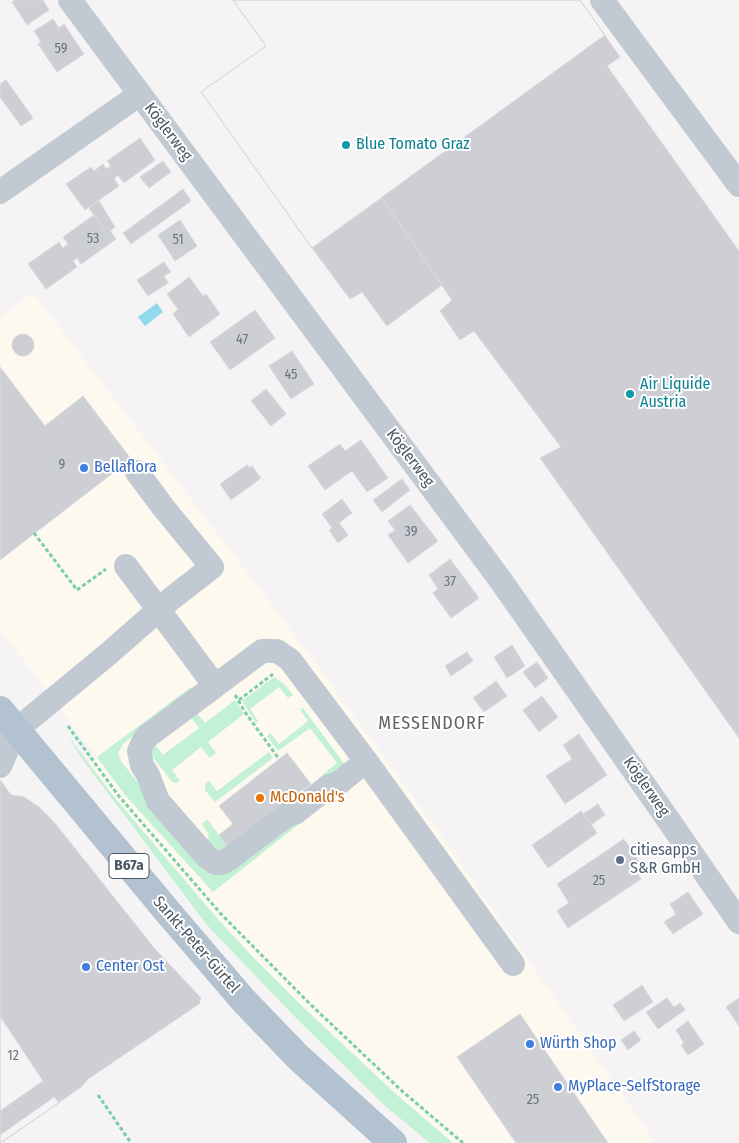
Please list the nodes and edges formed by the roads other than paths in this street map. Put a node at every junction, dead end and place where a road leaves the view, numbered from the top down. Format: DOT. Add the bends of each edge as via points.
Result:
graph roads {
  1 [pos="70,0"];
  2 [pos="602,0"];
  3 [pos="140,94"];
  4 [pos="739,185"];
  5 [pos="0,192"];
  6 [pos="137,472"];
  7 [pos="126,566"];
  8 [pos="158,610"];
  9 [pos="215,686"];
  10 [pos="5,725"];
  11 [pos="366,761"];
  12 [pos="0,766"];
  13 [pos="739,922"];
  14 [pos="513,964"];
  15 [pos="393,1143"];
  1 -- 3 [label="street, Köglerweg"];
  2 -- 4 [label="street"];
  3 -- 5 [label="street"];
  3 -- 13 [label="street, Köglerweg" via="499,578"];
  6 -- 8 [label="street" via="212,567"];
  7 -- 8 [label="street"];
  8 -- 9 [label="street"];
  8 -- 10 [label="street"];
  9 -- 11 [label="street" via="262,651 277,651 290,660"];
  9 -- 11 [label="street" via="145,738 139,752 158,801 181,808 201,831 207,857 216,863 222,863"];
  10 -- 12 [label="street"];
  10 -- 15 [label="main road, Sankt-Peter-Gürtel / B67a" via="244,1001 298,1057"];
  11 -- 14 [label="street"];
}
